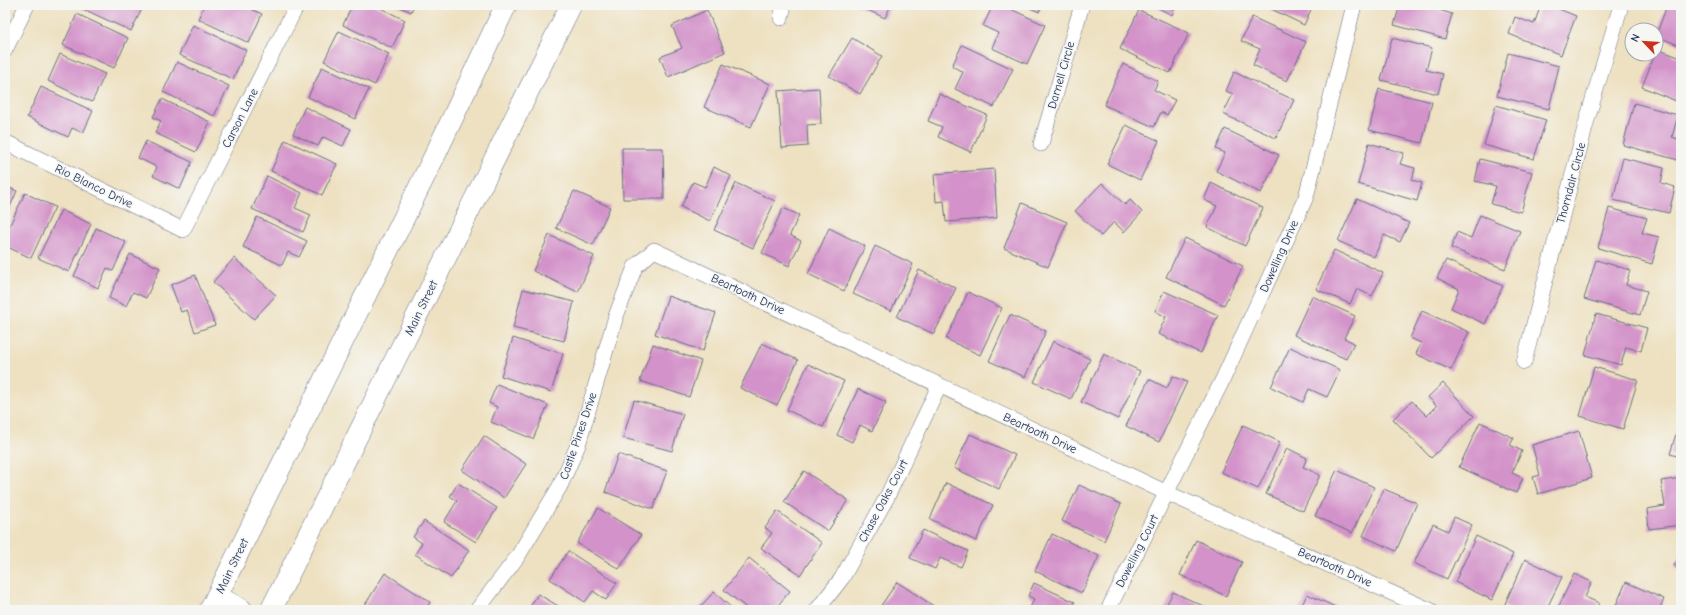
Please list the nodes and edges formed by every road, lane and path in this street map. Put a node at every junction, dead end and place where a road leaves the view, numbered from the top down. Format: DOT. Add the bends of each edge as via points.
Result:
graph roads {
  1 [pos="27,5"];
  2 [pos="297,5"];
  3 [pos="506,5"];
  4 [pos="571,5"];
  5 [pos="1082,5"];
  6 [pos="1354,5"];
  7 [pos="1621,5"];
  8 [pos="5,50"];
  9 [pos="5,142"];
  10 [pos="1041,144"];
  11 [pos="183,230"];
  12 [pos="654,250"];
  13 [pos="1524,362"];
  14 [pos="939,386"];
  15 [pos="1167,493"];
  16 [pos="214,603"];
  17 [pos="1399,604"];
  18 [pos="242,610"];
  19 [pos="271,610"];
  20 [pos="477,610"];
  21 [pos="817,610"];
  22 [pos="1108,610"];
  23 [pos="1430,610"];
  1 -- 8 [label="street"];
  2 -- 11 [label="street, Carson Lane"];
  3 -- 16 [label="main road, Main Street" via="436,153"];
  4 -- 19 [label="main road, Main Street"];
  5 -- 10 [label="street, Darnell Circle"];
  6 -- 15 [label="street, Dowelling Drive" via="1306,197 1223,380"];
  7 -- 13 [label="street, Thorndalr Circle" via="1587,120"];
  9 -- 11 [label="street, Rio Blanco Drive"];
  12 -- 14 [label="street, Beartooth Drive"];
  12 -- 20 [label="street, Castle Pines Drive" via="635,267 616,316 578,445 560,486 518,556"];
  14 -- 15 [label="street, Beartooth Drive"];
  14 -- 21 [label="street, Chase Oaks Court" via="896,480 842,578"];
  15 -- 17 [label="street, Beartooth Drive"];
  15 -- 22 [label="street, Dowelling Court"];
  16 -- 18 [label="main road"];
  17 -- 23 [label="street, Beartooth Drive"];
}
